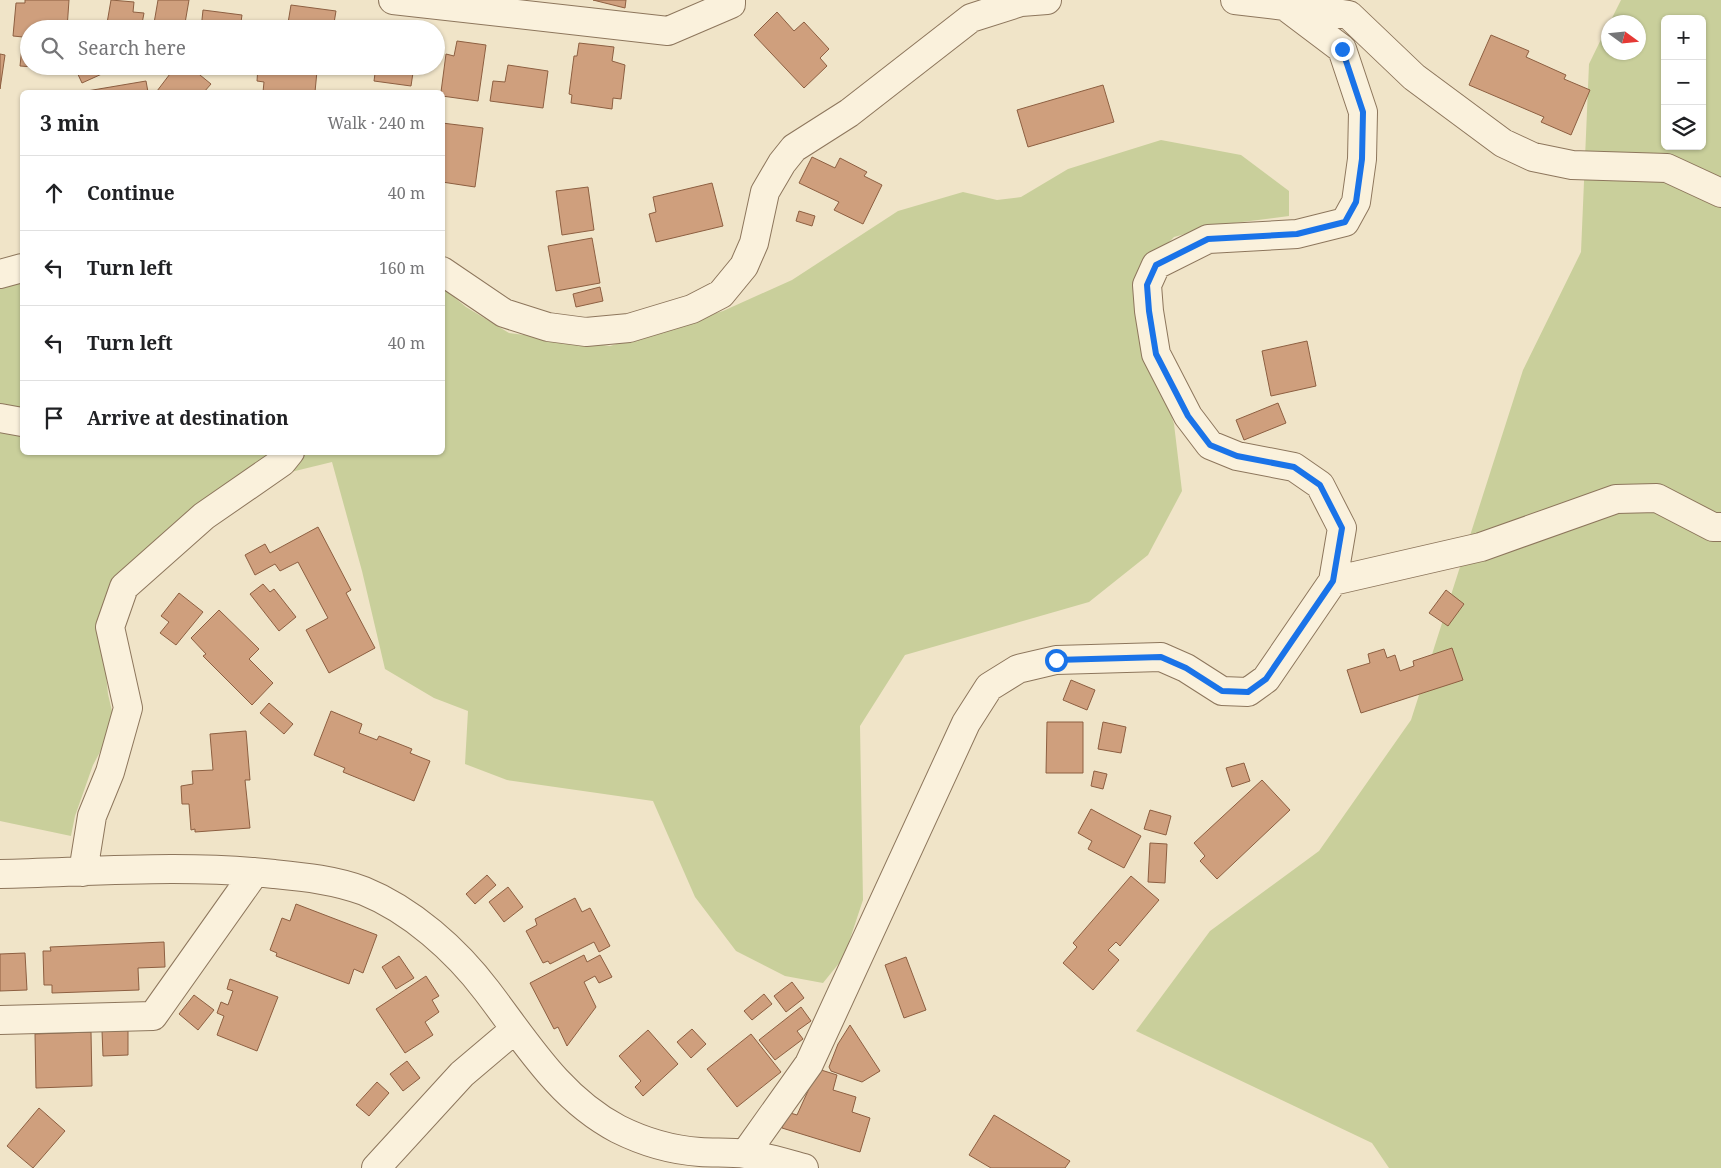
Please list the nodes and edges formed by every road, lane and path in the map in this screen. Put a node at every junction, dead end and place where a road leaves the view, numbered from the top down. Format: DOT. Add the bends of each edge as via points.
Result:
graph roads {
  1 [pos="731,0"];
  2 [pos="1046,0"];
  3 [pos="1236,0"];
  4 [pos="405,1"];
  5 [pos="1285,6"];
  6 [pos="1721,193"];
  7 [pos="20,269"];
  8 [pos="445,273"];
  9 [pos="0,274"];
  10 [pos="0,418"];
  11 [pos="20,422"];
  12 [pos="288,455"];
  13 [pos="1721,527"];
  14 [pos="1333,581"];
  15 [pos="82,872"];
  16 [pos="255,872"];
  17 [pos="0,874"];
  18 [pos="0,1020"];
  19 [pos="514,1030"];
  20 [pos="745,1154"];
  21 [pos="376,1168"];
  22 [pos="804,1168"];
  1 -- 4 [label="street" via="731,4 668,31"];
  2 -- 8 [label="street" via="1021,2 971,18 849,113 794,148 765,192 754,243 744,266 721,294 692,309 629,328 586,332 548,327 504,314"];
  3 -- 5 [label="street"];
  5 -- 6 [label="street" via="1350,15 1414,77 1503,143 1533,157 1572,165 1667,168"];
  5 -- 14 [label="street" via="1342,49 1363,112 1362,159 1356,202 1345,222 1297,234 1208,239 1156,265 1147,285 1149,311 1156,354 1188,416 1210,445 1237,456 1294,467 1320,485 1342,528"];
  7 -- 9 [label="street"];
  10 -- 11 [label="street"];
  12 -- 15 [label="street" via="204,516 124,587 110,627 128,708 110,772 92,816"];
  13 -- 14 [label="street" via="1713,528 1657,498 1616,499 1481,547"];
  14 -- 20 [label="street" via="1266,679 1248,692 1222,691 1186,668 1161,657 1056,660 1018,669 989,687 966,723 809,1064"];
  15 -- 16 [label="street" via="203,869"];
  15 -- 17 [label="street"];
  16 -- 18 [label="street" via="153,1016"];
  16 -- 19 [label="street" via="311,878 364,891 406,914 449,949 486,990"];
  19 -- 20 [label="street" via="545,1070 586,1109 618,1129 660,1146"];
  19 -- 21 [label="street" via="462,1074"];
  20 -- 22 [label="street"];
}
